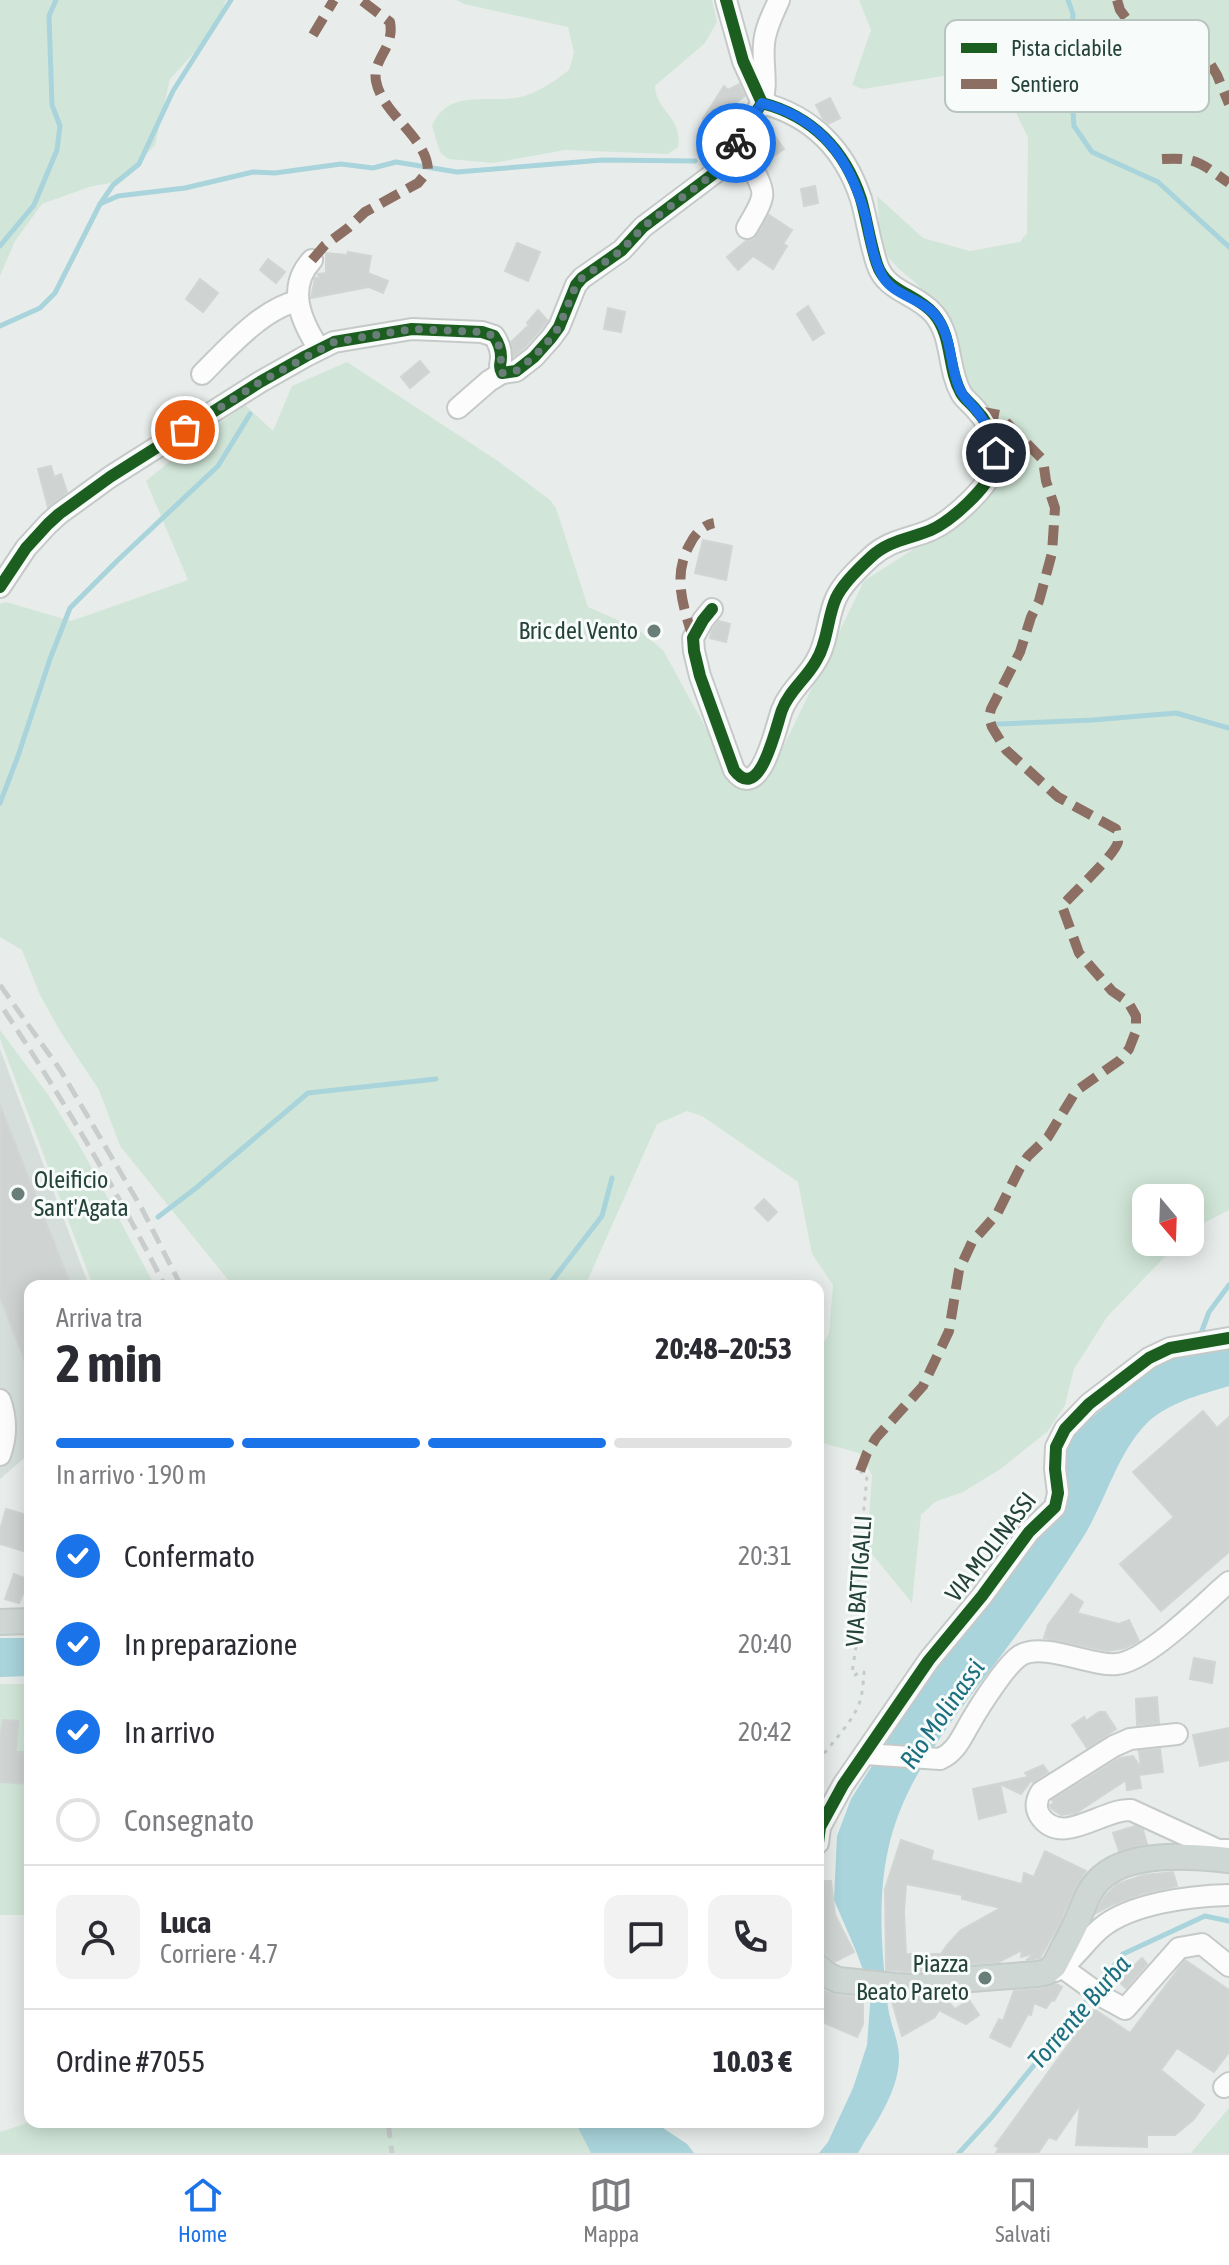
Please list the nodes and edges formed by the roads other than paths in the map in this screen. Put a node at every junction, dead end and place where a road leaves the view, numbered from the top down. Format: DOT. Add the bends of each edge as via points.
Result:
graph roads {
  1 [pos="726,0"];
  2 [pos="779,0"];
  3 [pos="762,103"];
  4 [pos="737,142"];
  5 [pos="747,228"];
  6 [pos="312,260"];
  7 [pos="298,301"];
  8 [pos="319,349"];
  9 [pos="502,373"];
  10 [pos="202,374"];
  11 [pos="458,408"];
  12 [pos="0,587"];
  13 [pos="712,609"];
  14 [pos="1229,1338"];
  15 [pos="0,1400"];
  16 [pos="0,1455"];
  17 [pos="1229,1582"];
  18 [pos="24,1621"];
  19 [pos="0,1622"];
  20 [pos="1177,1734"];
  21 [pos="869,1754"];
  22 [pos="824,1820"];
  23 [pos="1223,1855"];
  24 [pos="1229,1895"];
  25 [pos="1202,1944"];
  26 [pos="1229,1944"];
  27 [pos="1229,1966"];
  28 [pos="824,1972"];
  29 [pos="1061,1972"];
  1 -- 3 [label="street" via="743,61"];
  2 -- 3 [label="street" via="765,31"];
  3 -- 4 [label="street"];
  3 -- 13 [label="street" via="807,122 841,157 861,199 880,272 891,287 926,305 937,317 958,386 988,428 996,460 986,482 953,515 884,547 841,590 821,652 783,706 766,760 753,778 740,777 734,770 700,676 693,638"];
  4 -- 5 [label="street" via="762,189"];
  4 -- 9 [label="street" via="716,172 582,278 551,338 516,371"];
  6 -- 7 [label="street" via="298,283"];
  7 -- 8 [label="street"];
  7 -- 10 [label="street" via="270,313"];
  8 -- 9 [label="street" via="412,329 482,332 496,340"];
  8 -- 12 [label="street" via="110,477 40,532"];
  9 -- 11 [label="street"];
  14 -- 21 [label="street, VIA MOLINASSI" via="1170,1348 1149,1358 1065,1429 1056,1447 1055,1507 1029,1532 929,1660"];
  15 -- 16 [label="street" via="6,1423"];
  17 -- 21 [label="street" via="1132,1661 1112,1665 1042,1652 1018,1657 949,1755 940,1759"];
  18 -- 19 [label="main road"];
  20 -- 23 [label="street" via="1114,1746 1041,1792 1038,1813 1051,1825 1067,1829 1131,1810"];
  21 -- 22 [label="street, VIA MOLINASSI"];
  23 -- 29 [label="main road" via="1151,1858 1105,1874 1090,1891 1054,1966"];
  24 -- 29 [label="street" via="1173,1900 1124,1914 1082,1945"];
  25 -- 26 [label="street"];
  25 -- 27 [label="street"];
  25 -- 29 [label="street" via="1179,1948 1129,2007 1121,2009"];
  28 -- 29 [label="main road" via="855,1984 919,1987"];
}
